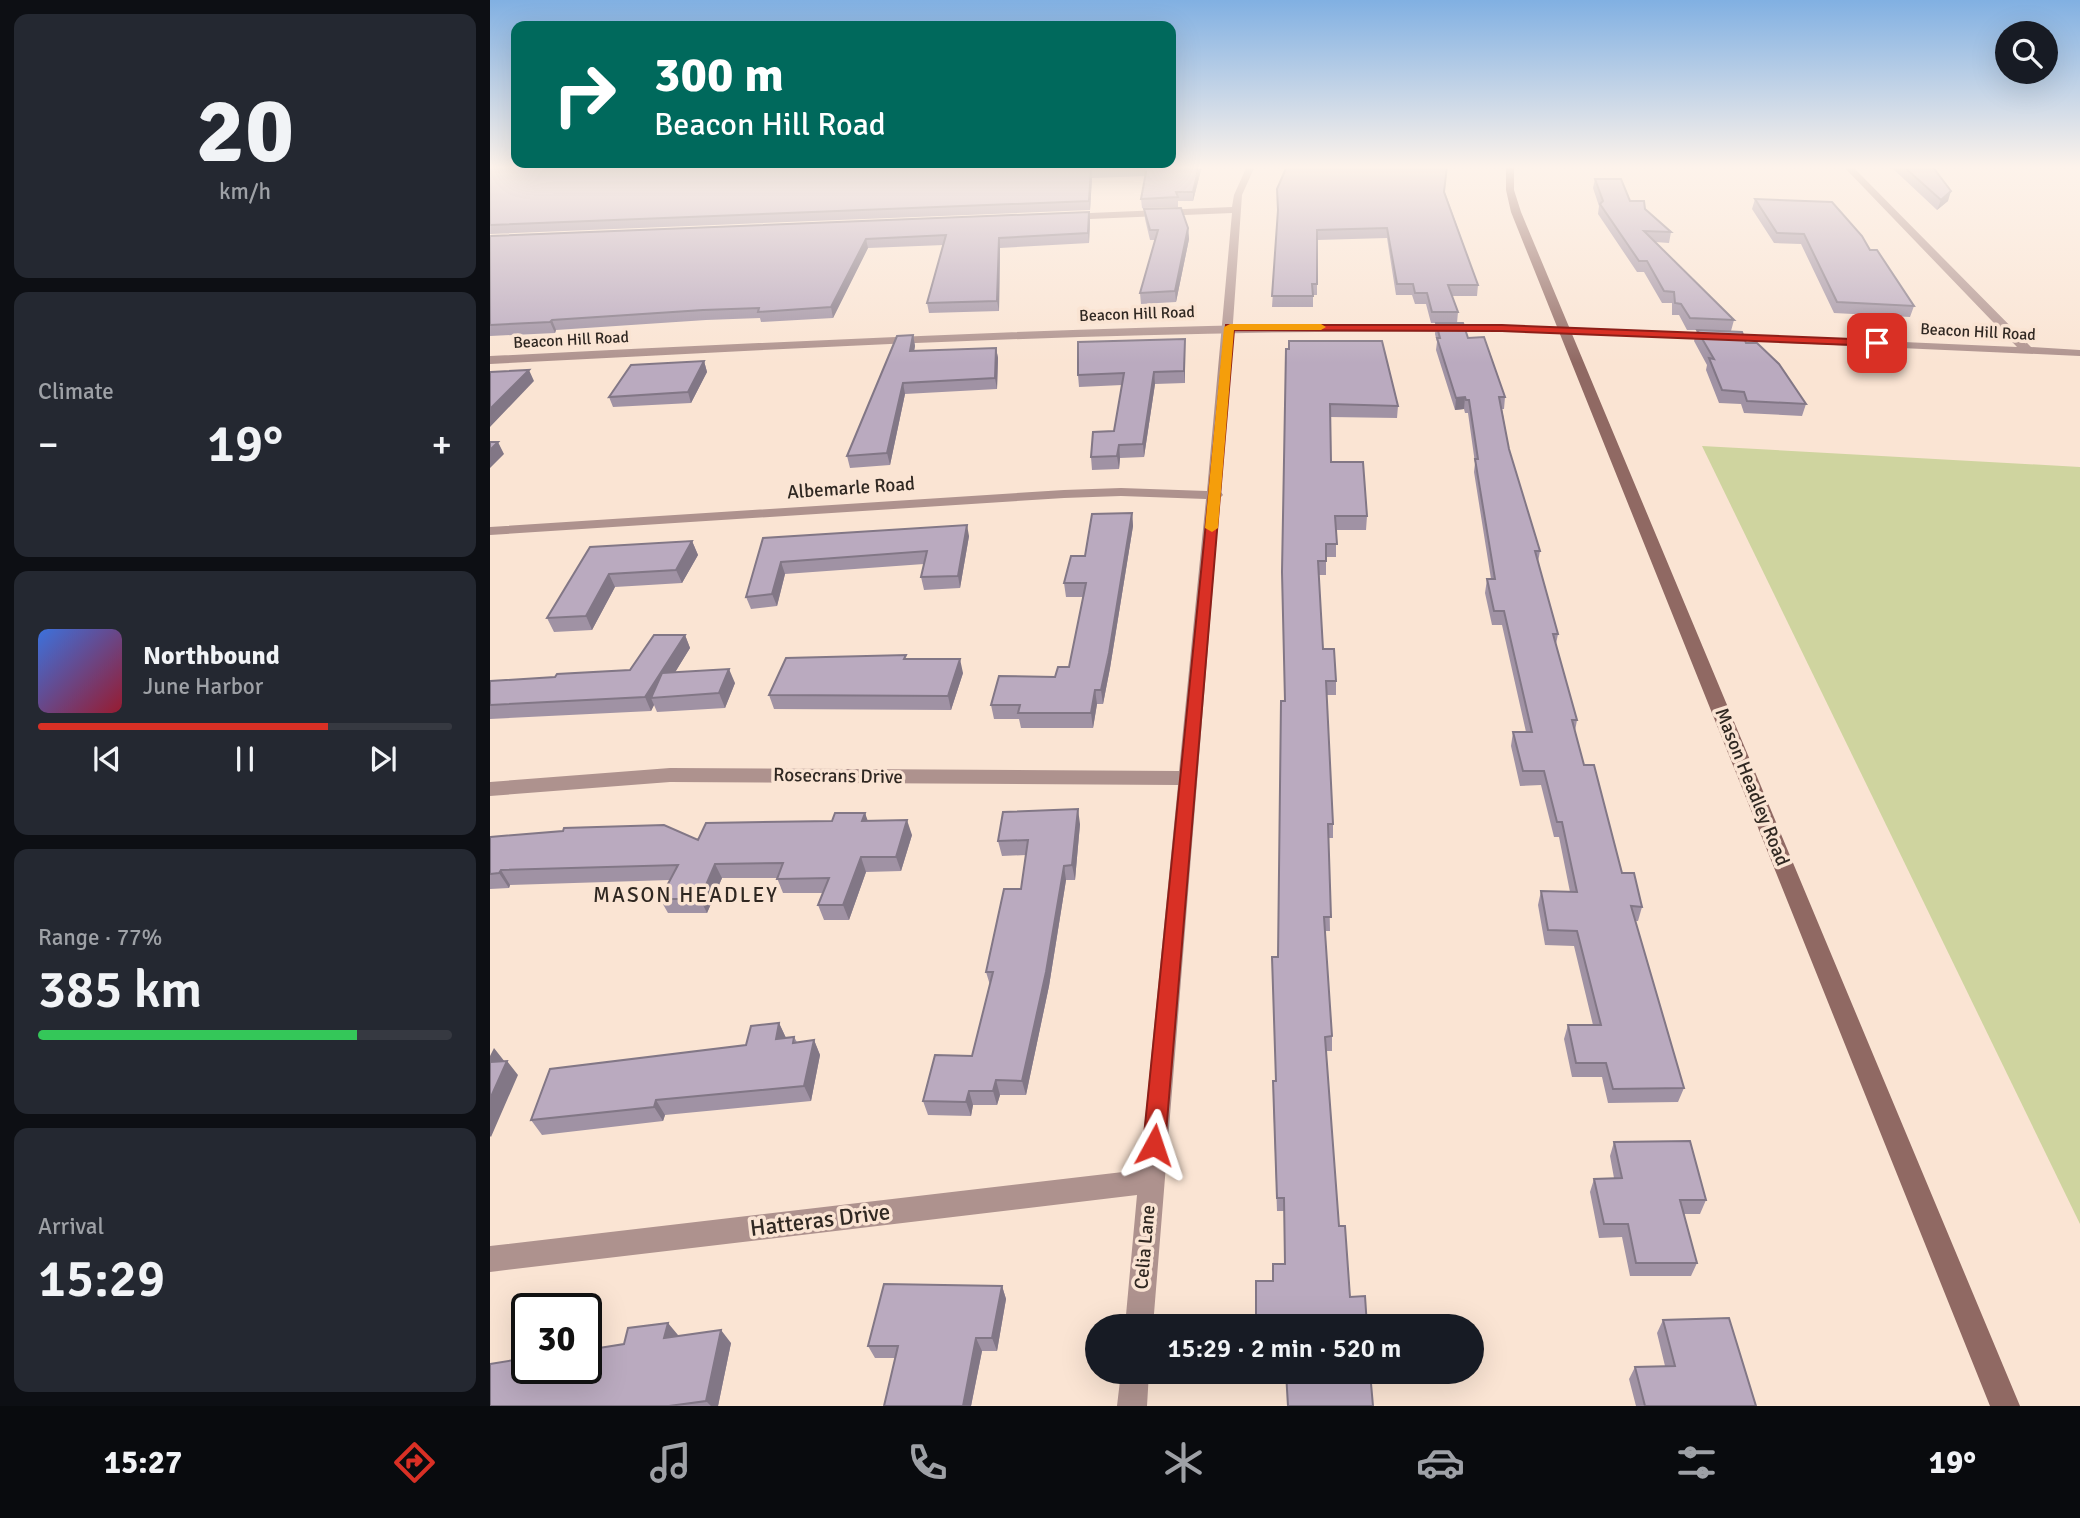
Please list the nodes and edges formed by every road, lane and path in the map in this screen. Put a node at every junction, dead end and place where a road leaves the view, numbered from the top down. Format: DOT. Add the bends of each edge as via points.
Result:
graph roads {
  1 [pos="1236,232"];
  2 [pos="1524,232"];
  3 [pos="1911,232"];
  4 [pos="1230,327"];
  5 [pos="1565,330"];
  6 [pos="2027,350"];
  7 [pos="2080,353"];
  8 [pos="490,360"];
  9 [pos="1216,495"];
  10 [pos="490,531"];
  11 [pos="1187,778"];
  12 [pos="490,789"];
  13 [pos="1151,1181"];
  14 [pos="490,1259"];
  15 [pos="1140,1314"];
  16 [pos="1134,1384"];
  17 [pos="1132,1406"];
  18 [pos="2005,1406"];
  1 -- 4 [label="street, Celia Lane"];
  2 -- 5 [label="main road, Mason Headley Road"];
  3 -- 6 [label="street"];
  4 -- 5 [label="street, Beacon Hill Road"];
  4 -- 8 [label="street, Beacon Hill Road"];
  4 -- 9 [label="street, Celia Lane"];
  5 -- 6 [label="street, Beacon Hill Road"];
  5 -- 18 [label="main road, Mason Headley Road"];
  6 -- 7 [label="street, Beacon Hill Road"];
  9 -- 10 [label="street, Albemarle Road" via="1064,494"];
  9 -- 11 [label="street, Celia Lane"];
  11 -- 12 [label="street, Rosecrans Drive" via="670,775"];
  11 -- 13 [label="street, Celia Lane"];
  13 -- 14 [label="street, Hatteras Drive"];
  13 -- 15 [label="street, Celia Lane"];
  16 -- 17 [label="street"];
}
